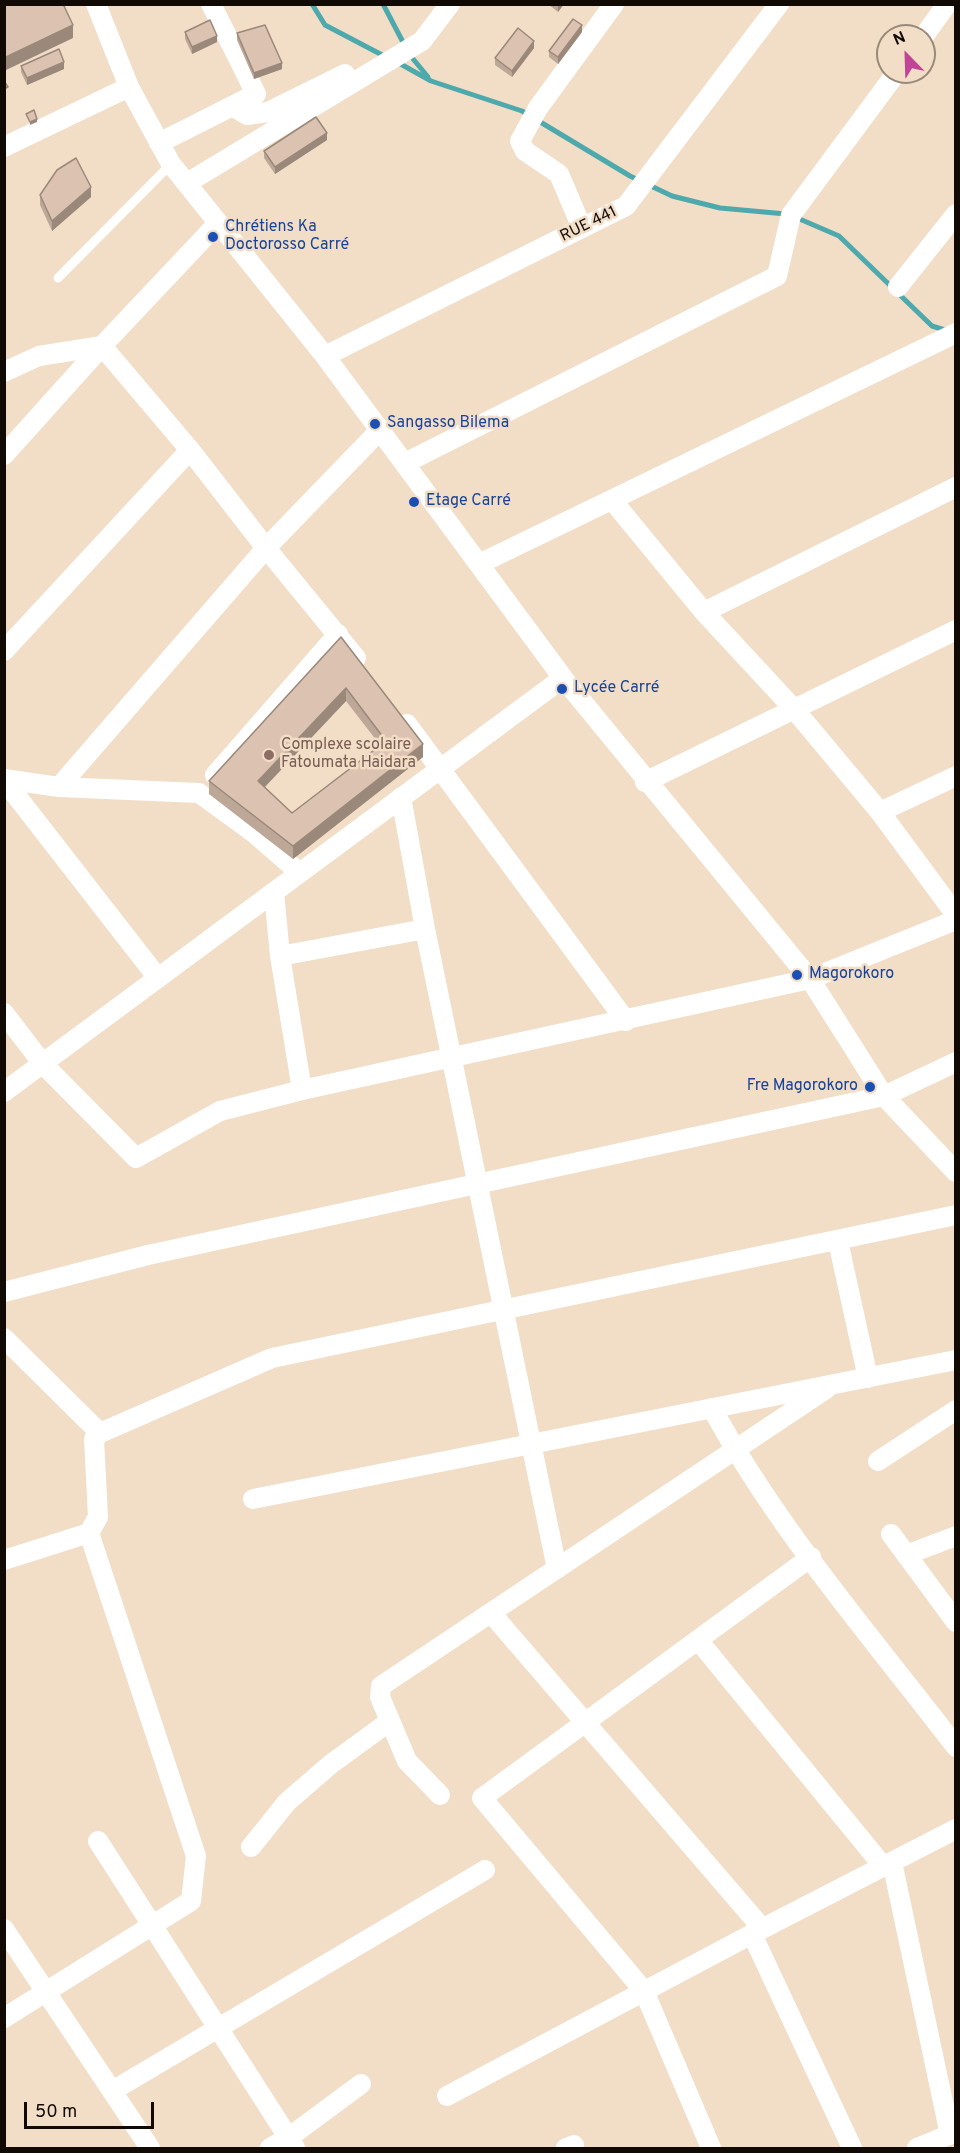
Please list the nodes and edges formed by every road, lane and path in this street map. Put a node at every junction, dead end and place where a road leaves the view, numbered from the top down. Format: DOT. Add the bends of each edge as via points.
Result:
graph roads {
  1 [pos="96,4"];
  2 [pos="211,4"];
  3 [pos="450,4"];
  4 [pos="614,4"];
  5 [pos="779,4"];
  6 [pos="947,4"];
  7 [pos="933,24"];
  8 [pos="348,73"];
  9 [pos="888,84"];
  10 [pos="129,87"];
  11 [pos="232,106"];
  12 [pos="159,142"];
  13 [pos="4,147"];
  14 [pos="171,164"];
  15 [pos="187,183"];
  16 [pos="956,214"];
  17 [pos="218,223"];
  18 [pos="582,228"];
  19 [pos="58,278"];
  20 [pos="898,287"];
  21 [pos="956,333"];
  22 [pos="102,346"];
  23 [pos="325,356"];
  24 [pos="4,372"];
  25 [pos="381,429"];
  26 [pos="190,450"];
  27 [pos="4,455"];
  28 [pos="405,463"];
  29 [pos="956,487"];
  30 [pos="612,500"];
  31 [pos="266,548"];
  32 [pos="481,563"];
  33 [pos="704,612"];
  34 [pos="956,630"];
  35 [pos="338,634"];
  36 [pos="4,651"];
  37 [pos="367,672"];
  38 [pos="564,678"];
  39 [pos="794,709"];
  40 [pos="397,710"];
  41 [pos="441,767"];
  42 [pos="956,776"];
  43 [pos="4,779"];
  44 [pos="645,782"];
  45 [pos="59,788"];
  46 [pos="199,793"];
  47 [pos="401,797"];
  48 [pos="880,812"];
  49 [pos="300,873"];
  50 [pos="274,892"];
  51 [pos="956,917"];
  52 [pos="425,929"];
  53 [pos="280,956"];
  54 [pos="158,978"];
  55 [pos="810,979"];
  56 [pos="4,1013"];
  57 [pos="626,1021"];
  58 [pos="451,1058"];
  59 [pos="956,1062"];
  60 [pos="43,1064"];
  61 [pos="302,1090"];
  62 [pos="4,1092"];
  63 [pos="884,1096"];
  64 [pos="956,1172"];
  65 [pos="477,1184"];
  66 [pos="956,1215"];
  67 [pos="838,1241"];
  68 [pos="4,1292"];
  69 [pos="503,1310"];
  70 [pos="4,1338"];
  71 [pos="956,1360"];
  72 [pos="868,1378"];
  73 [pos="833,1384"];
  74 [pos="712,1408"];
  75 [pos="956,1410"];
  76 [pos="100,1433"];
  77 [pos="530,1444"];
  78 [pos="735,1452"];
  79 [pos="878,1461"];
  80 [pos="253,1499"];
  81 [pos="89,1533"];
  82 [pos="891,1534"];
  83 [pos="956,1536"];
  84 [pos="906,1555"];
  85 [pos="811,1557"];
  86 [pos="4,1560"];
  87 [pos="557,1569"];
  88 [pos="491,1613"];
  89 [pos="954,1619"];
  90 [pos="698,1640"];
  91 [pos="390,1721"];
  92 [pos="585,1722"];
  93 [pos="949,1729"];
  94 [pos="956,1747"];
  95 [pos="440,1796"];
  96 [pos="956,1828"];
  97 [pos="98,1840"];
  98 [pos="250,1847"];
  99 [pos="887,1864"];
  100 [pos="485,1870"];
  101 [pos="152,1925"];
  102 [pos="4,1929"];
  103 [pos="757,1931"];
  104 [pos="644,1991"];
  105 [pos="46,1992"];
  106 [pos="4,2018"];
  107 [pos="218,2028"];
  108 [pos="361,2084"];
  109 [pos="112,2091"];
  110 [pos="447,2096"];
  111 [pos="953,2134"];
  112 [pos="292,2143"];
  113 [pos="150,2148"];
  114 [pos="270,2148"];
  115 [pos="711,2148"];
  116 [pos="852,2148"];
  117 [pos="917,2148"];
  1 -- 10 [label="street"];
  2 -- 11 [label="street" via="256,94"];
  3 -- 15 [label="street" via="422,41"];
  4 -- 18 [label="street" via="537,108 520,141 525,152 559,174"];
  5 -- 18 [label="street, RUE 441" via="626,206"];
  6 -- 7 [label="street"];
  8 -- 11 [label="street" via="268,112 247,115"];
  9 -- 28 [label="street" via="791,215 777,276"];
  10 -- 12 [label="street"];
  10 -- 13 [label="street"];
  11 -- 12 [label="street"];
  12 -- 14 [label="street"];
  14 -- 15 [label="street"];
  14 -- 19 [label="lane"];
  15 -- 17 [label="street"];
  16 -- 20 [label="street"];
  17 -- 22 [label="street"];
  17 -- 23 [label="street"];
  18 -- 23 [label="street, RUE 441"];
  21 -- 30 [label="street"];
  22 -- 24 [label="street" via="39,356"];
  22 -- 26 [label="street"];
  22 -- 27 [label="street"];
  23 -- 25 [label="street"];
  25 -- 28 [label="street"];
  25 -- 31 [label="street"];
  26 -- 31 [label="street"];
  26 -- 36 [label="street"];
  28 -- 32 [label="street"];
  29 -- 33 [label="street"];
  30 -- 32 [label="street"];
  30 -- 33 [label="street"];
  31 -- 35 [label="street"];
  31 -- 45 [label="street"];
  32 -- 38 [label="street"];
  33 -- 39 [label="street"];
  34 -- 39 [label="street"];
  35 -- 37 [label="street"];
  35 -- 46 [label="street"];
  38 -- 41 [label="street"];
  38 -- 44 [label="street"];
  39 -- 44 [label="street"];
  39 -- 48 [label="street"];
  40 -- 41 [label="street"];
  41 -- 47 [label="street"];
  41 -- 57 [label="street"];
  42 -- 48 [label="street"];
  43 -- 45 [label="street"];
  43 -- 54 [label="street"];
  44 -- 55 [label="street"];
  45 -- 46 [label="street"];
  46 -- 49 [label="street"];
  47 -- 49 [label="street"];
  47 -- 52 [label="street"];
  48 -- 51 [label="street"];
  49 -- 50 [label="street"];
  50 -- 53 [label="street"];
  50 -- 54 [label="street"];
  51 -- 55 [label="street"];
  52 -- 53 [label="street"];
  52 -- 58 [label="street"];
  53 -- 61 [label="street"];
  54 -- 60 [label="street"];
  55 -- 57 [label="street"];
  55 -- 63 [label="street"];
  56 -- 60 [label="street"];
  57 -- 58 [label="street"];
  58 -- 61 [label="street"];
  58 -- 65 [label="street"];
  59 -- 63 [label="street"];
  60 -- 61 [label="street" via="136,1158 220,1111"];
  60 -- 62 [label="street"];
  63 -- 64 [label="street"];
  63 -- 65 [label="street"];
  65 -- 68 [label="street" via="148,1256"];
  65 -- 69 [label="street"];
  66 -- 67 [label="street"];
  67 -- 69 [label="street"];
  67 -- 72 [label="street"];
  69 -- 76 [label="street" via="272,1358"];
  69 -- 77 [label="street"];
  70 -- 76 [label="street"];
  71 -- 72 [label="street"];
  72 -- 73 [label="street"];
  73 -- 74 [label="street"];
  73 -- 78 [label="street"];
  74 -- 77 [label="street"];
  74 -- 78 [label="street"];
  75 -- 79 [label="street"];
  76 -- 81 [label="street" via="94,1439 98,1517"];
  77 -- 80 [label="street"];
  77 -- 87 [label="street"];
  78 -- 85 [label="street"];
  78 -- 87 [label="street"];
  81 -- 86 [label="street"];
  81 -- 101 [label="street" via="196,1856 191,1901"];
  82 -- 84 [label="street"];
  83 -- 84 [label="street"];
  84 -- 89 [label="street"];
  85 -- 90 [label="street"];
  85 -- 93 [label="street"];
  87 -- 88 [label="street"];
  88 -- 91 [label="street" via="381,1686 380,1697"];
  88 -- 92 [label="street"];
  90 -- 92 [label="street"];
  90 -- 99 [label="street"];
  91 -- 95 [label="street" via="407,1761"];
  91 -- 98 [label="street" via="287,1802"];
  92 -- 103 [label="street"];
  92 -- 104 [label="street" via="482,1798"];
  93 -- 94 [label="street"];
  96 -- 99 [label="street"];
  97 -- 101 [label="street"];
  99 -- 103 [label="street"];
  99 -- 111 [label="street"];
  100 -- 107 [label="street"];
  101 -- 105 [label="street"];
  101 -- 107 [label="street"];
  102 -- 105 [label="street"];
  103 -- 104 [label="street"];
  103 -- 116 [label="street"];
  104 -- 110 [label="street"];
  104 -- 115 [label="street"];
  105 -- 106 [label="street"];
  105 -- 109 [label="street"];
  107 -- 109 [label="street"];
  107 -- 112 [label="street"];
  108 -- 112 [label="street"];
  109 -- 113 [label="street"];
  111 -- 117 [label="street"];
  112 -- 114 [label="street"];
}
